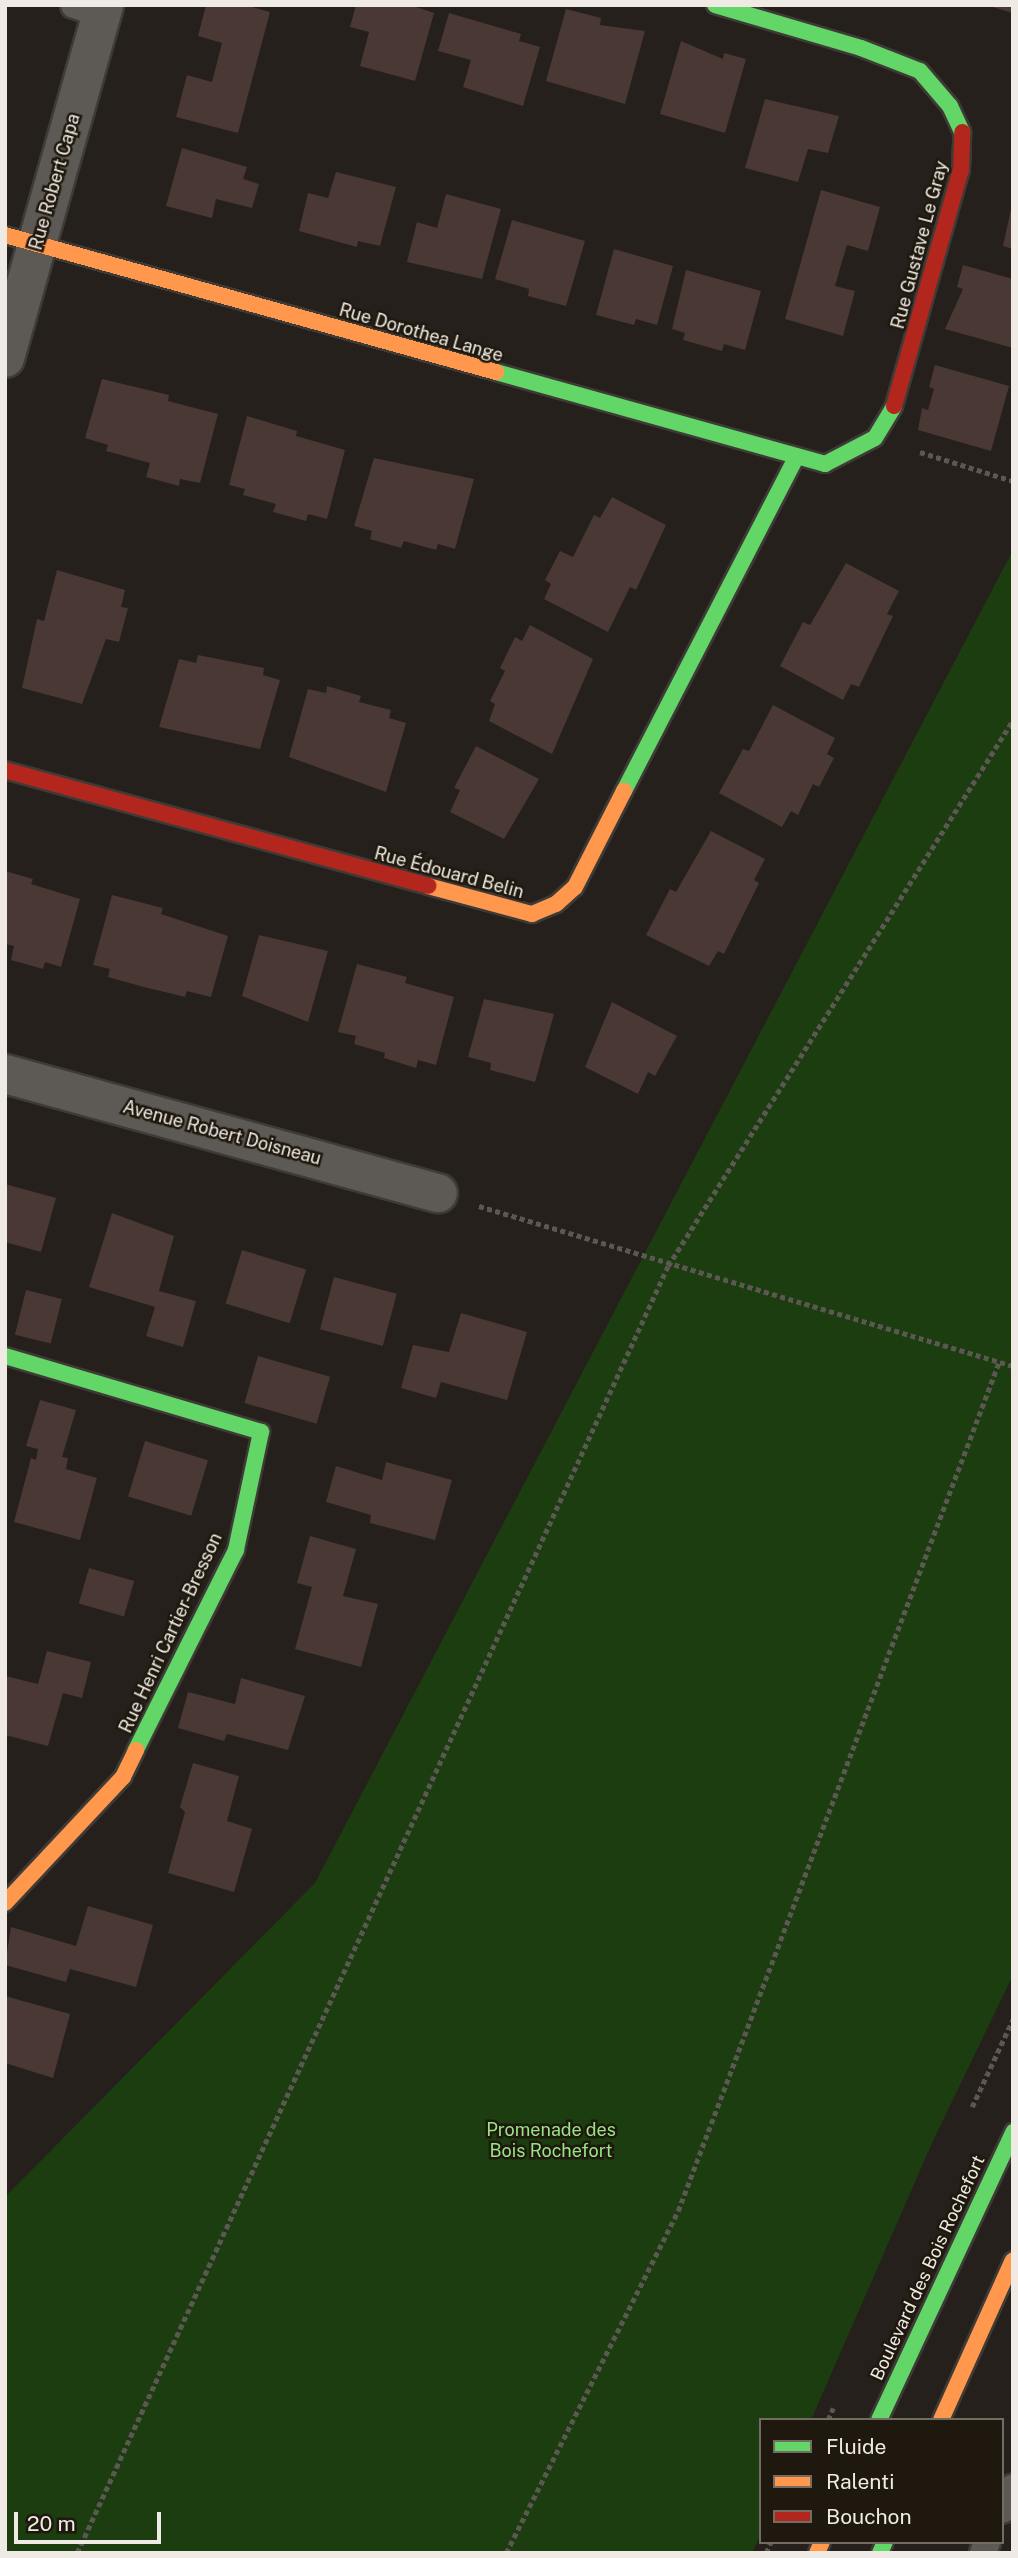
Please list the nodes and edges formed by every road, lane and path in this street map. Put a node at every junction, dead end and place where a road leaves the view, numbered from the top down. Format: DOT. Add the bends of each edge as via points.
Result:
graph roads {
  1 [pos="715,5"];
  2 [pos="93,8"];
  3 [pos="21,240"];
  4 [pos="5,358"];
  5 [pos="875,438"];
  6 [pos="795,459"];
  7 [pos="1013,481"];
  8 [pos="1013,720"];
  9 [pos="5,770"];
  10 [pos="5,1074"];
  11 [pos="438,1193"];
  12 [pos="668,1266"];
  13 [pos="5,1356"];
  14 [pos="999,1362"];
  15 [pos="1013,1366"];
  16 [pos="5,1903"];
  17 [pos="1013,2132"];
  18 [pos="1013,2260"];
  19 [pos="880,2418"];
  20 [pos="941,2418"];
  21 [pos="1013,2487"];
  22 [pos="1004,2506"];
  23 [pos="77,2553"];
  24 [pos="506,2553"];
  1 -- 5 [label="street, Rue Gustave Le Gray" via="848,44 920,72 950,106 963,135 961,170 902,383 892,412"];
  2 -- 3 [label="street, Rue Robert Capa"];
  3 -- 4 [label="street, Rue Robert Capa"];
  3 -- 6 [label="street, Rue Dorothea Lange"];
  5 -- 6 [label="street, Rue Gustave Le Gray" via="825,464"];
  5 -- 7 [label="path"];
  6 -- 9 [label="street, Rue Édouard Belin" via="575,887 556,904 532,914"];
  8 -- 12 [label="path"];
  10 -- 11 [label="street, Avenue Robert Doisneau"];
  11 -- 12 [label="path"];
  12 -- 14 [label="path"];
  12 -- 23 [label="path"];
  13 -- 16 [label="street, Rue Henri Cartier-Bresson" via="261,1432 236,1550 123,1776"];
  14 -- 15 [label="path"];
  14 -- 24 [label="path" via="678,2211"];
  17 -- 19 [label="street, Boulevard des Bois Rochefort"];
  18 -- 20 [label="street"];
  21 -- 22 [label="lane"];
}
